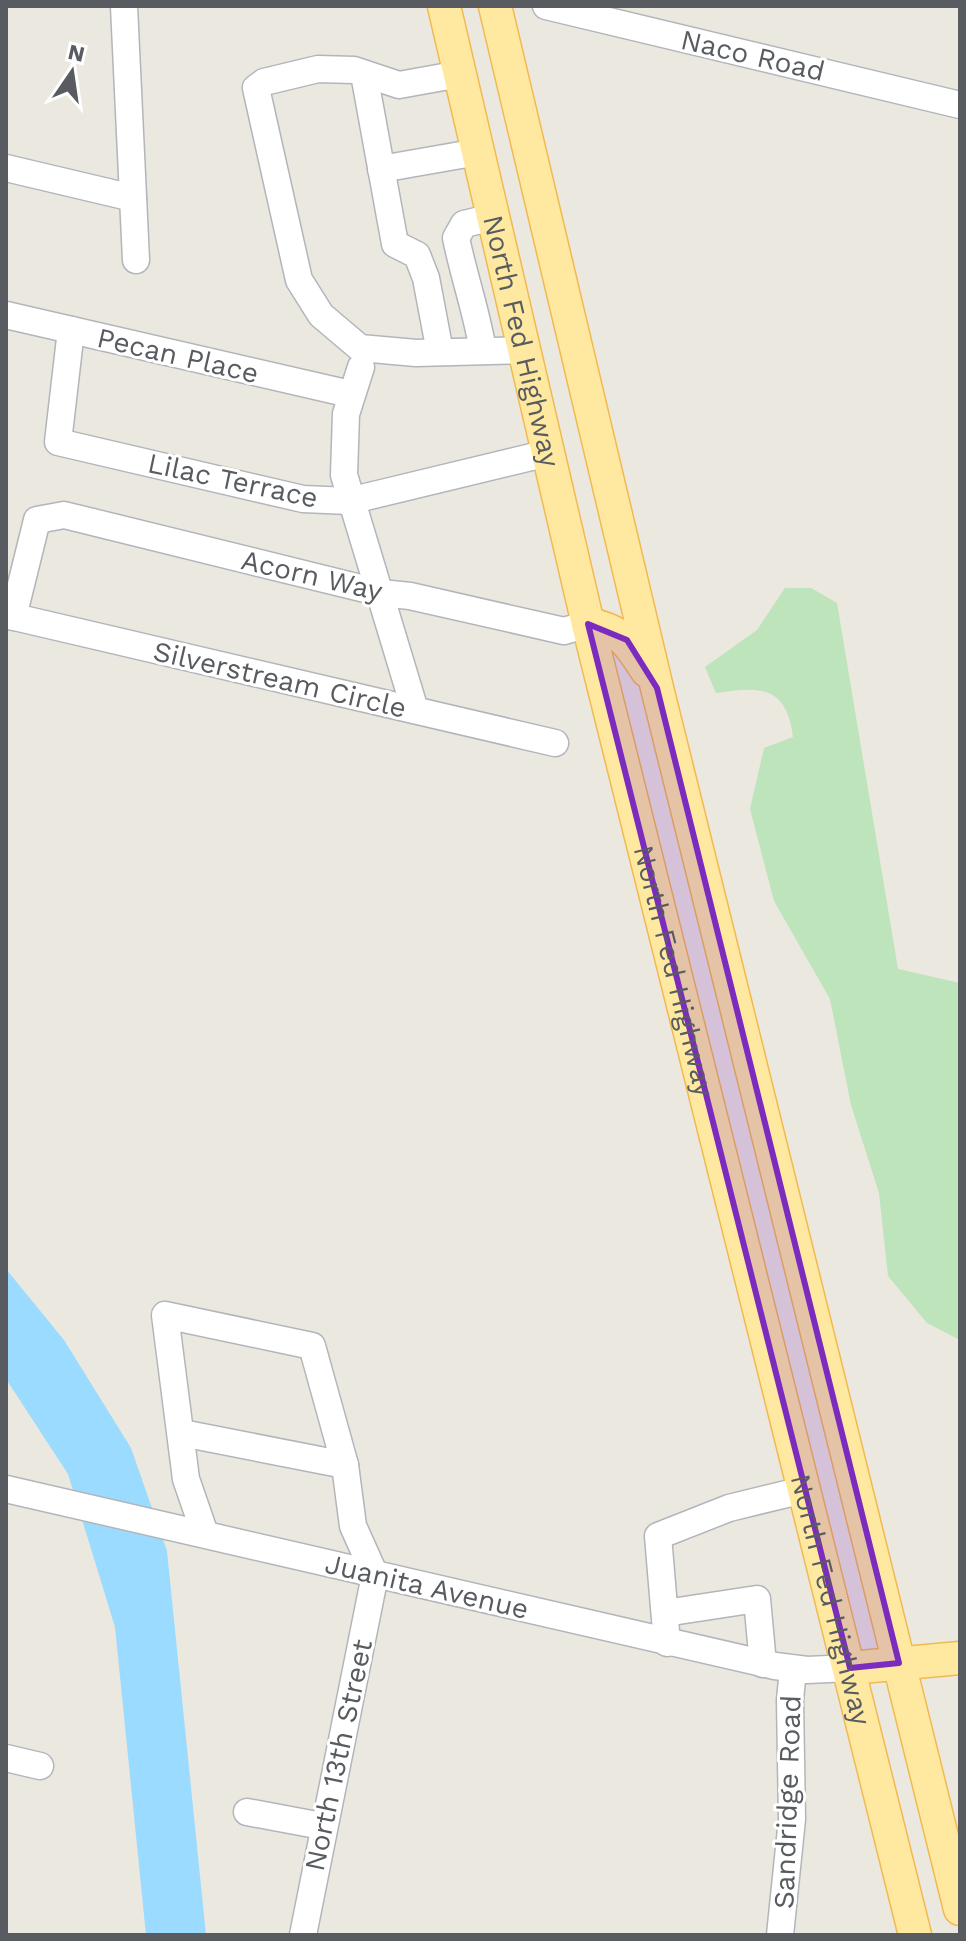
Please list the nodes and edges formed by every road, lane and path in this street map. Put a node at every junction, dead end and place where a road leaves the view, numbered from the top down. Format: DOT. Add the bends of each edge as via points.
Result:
graph roads {
  1 [pos="124,6"];
  2 [pos="444,6"];
  3 [pos="495,6"];
  4 [pos="546,6"];
  5 [pos="364,74"];
  6 [pos="460,74"];
  7 [pos="960,105"];
  8 [pos="478,152"];
  9 [pos="6,168"];
  10 [pos="381,169"];
  11 [pos="133,198"];
  12 [pos="493,217"];
  13 [pos="136,260"];
  14 [pos="6,315"];
  15 [pos="71,330"];
  16 [pos="524,350"];
  17 [pos="483,351"];
  18 [pos="440,352"];
  19 [pos="361,367"];
  20 [pos="350,394"];
  21 [pos="548,453"];
  22 [pos="349,501"];
  23 [pos="381,593"];
  24 [pos="10,616"];
  25 [pos="588,624"];
  26 [pos="657,688"];
  27 [pos="415,710"];
  28 [pos="555,743"];
  29 [pos="182,1433"];
  30 [pos="345,1465"];
  31 [pos="6,1489"];
  32 [pos="803,1490"];
  33 [pos="205,1534"];
  34 [pos="375,1575"];
  35 [pos="665,1613"];
  36 [pos="667,1643"];
  37 [pos="960,1658"];
  38 [pos="899,1663"];
  39 [pos="763,1664"];
  40 [pos="850,1668"];
  41 [pos="793,1669"];
  42 [pos="6,1758"];
  43 [pos="40,1766"];
  44 [pos="247,1812"];
  45 [pos="322,1826"];
  46 [pos="960,1909"];
  47 [pos="303,1935"];
  48 [pos="780,1935"];
  49 [pos="915,1935"];
  1 -- 11 [label="street"];
  2 -- 6 [label="main road, North Fed Highway"];
  3 -- 26 [label="main road, North Fed Highway"];
  4 -- 7 [label="street, Naco Road"];
  5 -- 6 [label="street" via="399,85"];
  5 -- 10 [label="street"];
  5 -- 18 [label="street" via="318,69 256,88 299,280 321,315 360,348"];
  6 -- 8 [label="main road, North Fed Highway"];
  8 -- 10 [label="street"];
  8 -- 12 [label="main road, North Fed Highway"];
  9 -- 11 [label="street"];
  10 -- 18 [label="street" via="395,244 417,255"];
  11 -- 13 [label="street"];
  12 -- 16 [label="main road, North Fed Highway"];
  12 -- 17 [label="street" via="464,224 456,238"];
  14 -- 15 [label="street, Pecan Place"];
  15 -- 20 [label="street, Pecan Place"];
  15 -- 22 [label="street, Lilac Terrace" via="58,442 303,499"];
  16 -- 17 [label="street"];
  16 -- 21 [label="main road, North Fed Highway"];
  17 -- 18 [label="street"];
  19 -- 20 [label="street"];
  20 -- 22 [label="street" via="344,452"];
  21 -- 22 [label="street, Lilac Terrace"];
  21 -- 25 [label="main road, North Fed Highway"];
  22 -- 23 [label="street"];
  23 -- 24 [label="street, Acorn Way" via="64,515 37,520"];
  23 -- 25 [label="street, Acorn Way" via="564,631"];
  23 -- 27 [label="street"];
  24 -- 27 [label="street, Silverstream Circle"];
  25 -- 26 [label="main road" via="612,629 627,640"];
  25 -- 32 [label="main road, North Fed Highway"];
  26 -- 38 [label="main road, North Fed Highway"];
  27 -- 28 [label="street, Silverstream Circle"];
  29 -- 30 [label="street"];
  29 -- 30 [label="street" via="165,1315 312,1346"];
  29 -- 33 [label="street" via="186,1479"];
  30 -- 34 [label="street" via="353,1526"];
  31 -- 33 [label="street, Juanita Avenue"];
  32 -- 35 [label="street" via="729,1508 658,1536"];
  32 -- 40 [label="main road, North Fed Highway"];
  33 -- 34 [label="street, Juanita Avenue"];
  34 -- 36 [label="street, Juanita Avenue"];
  34 -- 45 [label="street, North 13th Street"];
  35 -- 36 [label="street"];
  35 -- 39 [label="street" via="757,1599"];
  36 -- 39 [label="street, Juanita Avenue"];
  37 -- 38 [label="main road"];
  38 -- 40 [label="main road"];
  38 -- 46 [label="main road, North Fed Highway"];
  39 -- 41 [label="street, Juanita Avenue"];
  40 -- 41 [label="street, Juanita Avenue"];
  40 -- 49 [label="main road, North Fed Highway"];
  41 -- 48 [label="street, Sandridge Road" via="792,1819"];
  42 -- 43 [label="street"];
  44 -- 45 [label="street"];
  45 -- 47 [label="street, North 13th Street"];
}
